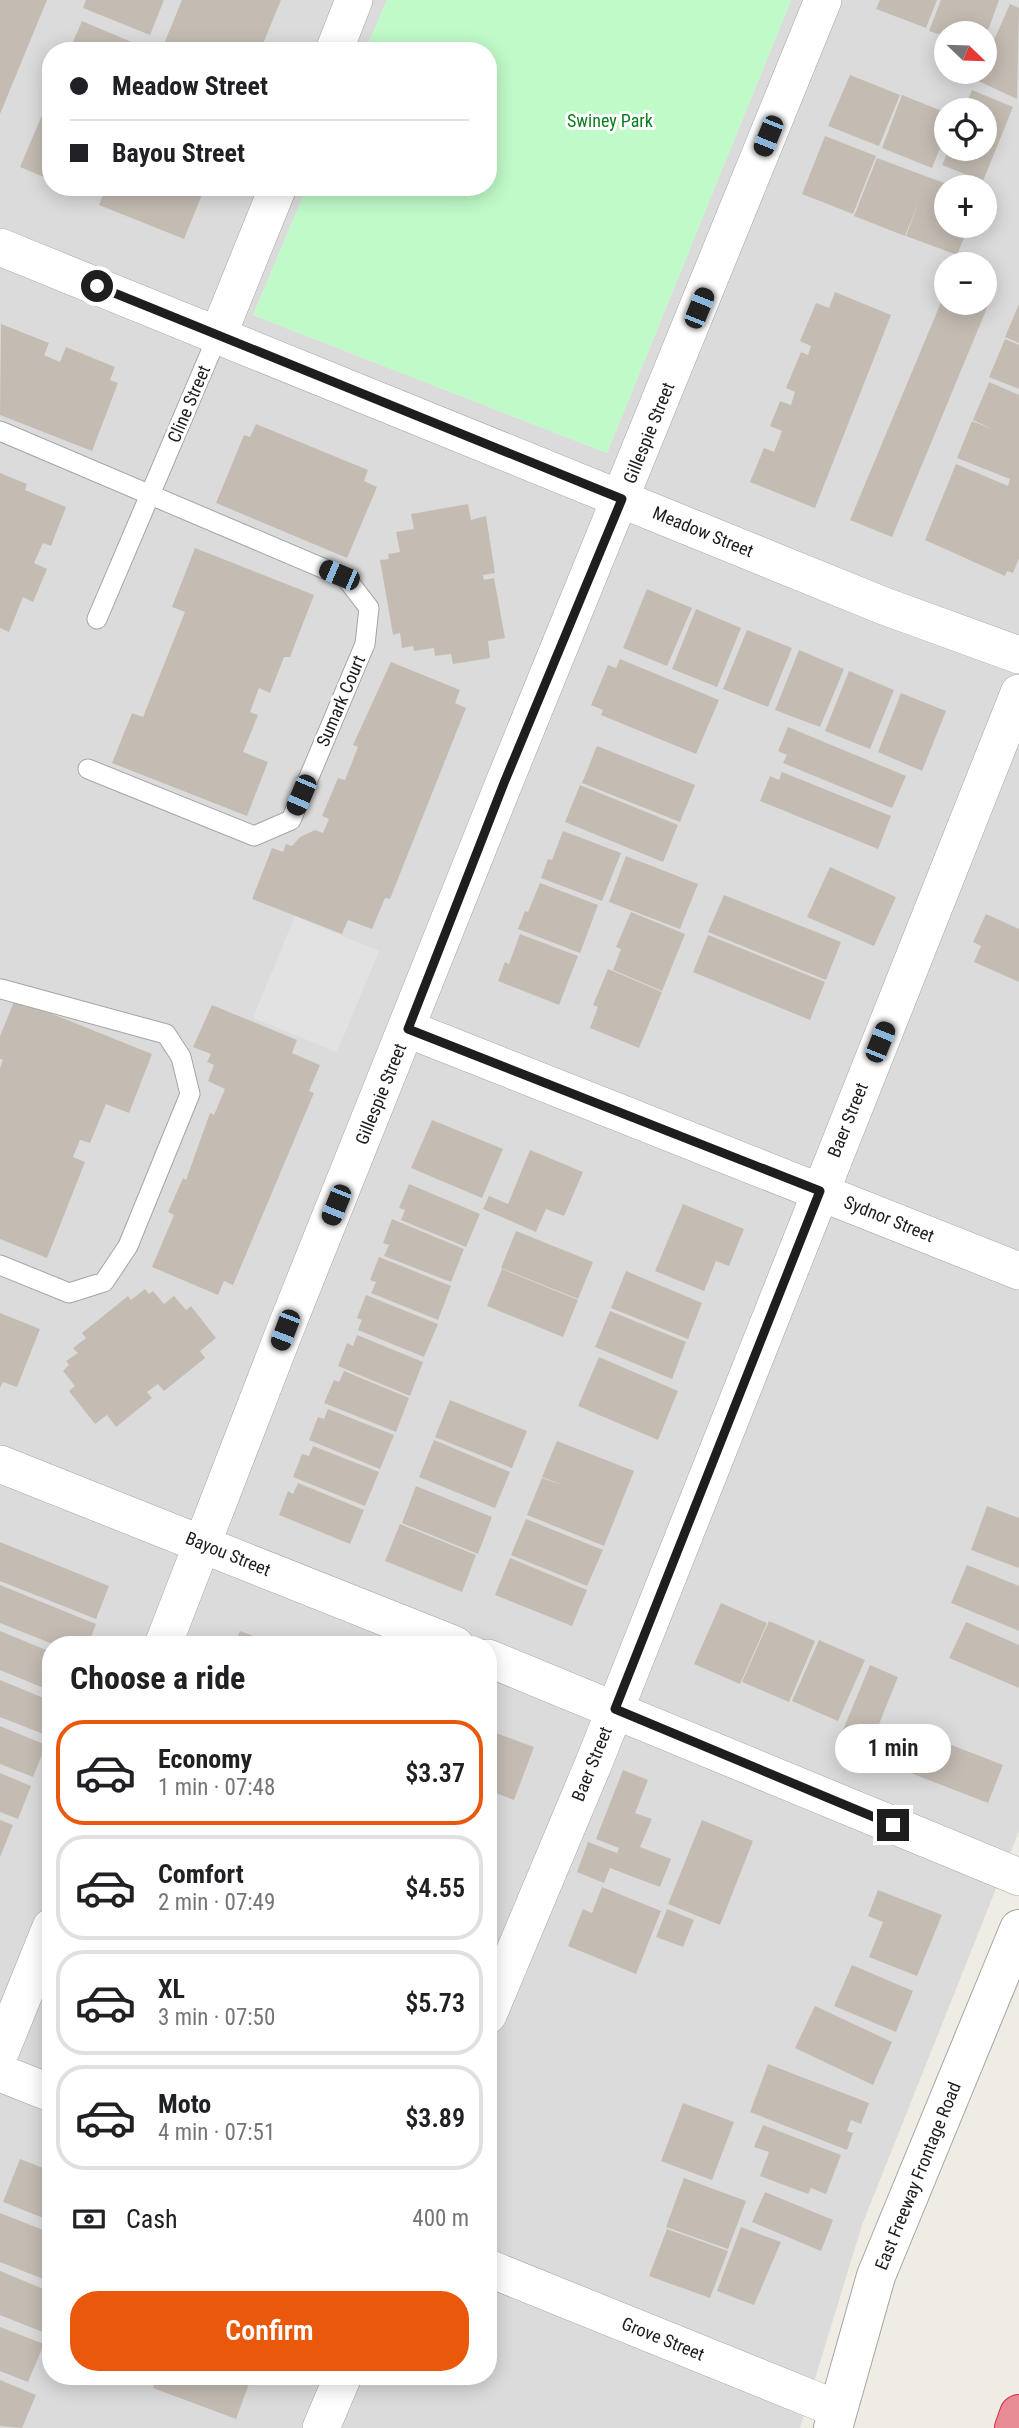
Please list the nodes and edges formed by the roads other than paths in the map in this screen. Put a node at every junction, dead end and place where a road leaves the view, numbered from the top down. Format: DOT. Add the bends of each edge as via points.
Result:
graph roads {
  1 [pos="354,0"];
  2 [pos="823,0"];
  3 [pos="338,42"];
  4 [pos="274,196"];
  5 [pos="0,247"];
  6 [pos="218,335"];
  7 [pos="0,431"];
  8 [pos="150,494"];
  9 [pos="622,499"];
  10 [pos="97,619"];
  11 [pos="1019,654"];
  12 [pos="1019,693"];
  13 [pos="88,769"];
  14 [pos="1,989"];
  15 [pos="408,1029"];
  16 [pos="820,1191"];
  17 [pos="0,1265"];
  18 [pos="1019,1271"];
  19 [pos="0,1464"];
  20 [pos="204,1544"];
  21 [pos="167,1636"];
  22 [pos="433,1636"];
  23 [pos="497,1662"];
  24 [pos="615,1709"];
  25 [pos="1019,1877"];
  26 [pos="1019,1929"];
  27 [pos="42,1949"];
  28 [pos="497,1993"];
  29 [pos="0,2053"];
  30 [pos="0,2073"];
  31 [pos="42,2089"];
  32 [pos="497,2272"];
  33 [pos="339,2385"];
  34 [pos="1019,2414"];
  35 [pos="835,2419"];
  36 [pos="321,2428"];
  37 [pos="1014,2428"];
  1 -- 3 [label="street"];
  2 -- 9 [label="street, Gillespie Street"];
  4 -- 6 [label="street, Cline Street"];
  5 -- 6 [label="street, Meadow Street"];
  6 -- 8 [label="lane, Cline Street"];
  6 -- 9 [label="street, Meadow Street"];
  7 -- 8 [label="lane, Sumark Court"];
  8 -- 10 [label="lane, Cline Street"];
  8 -- 13 [label="lane, Sumark Court" via="346,578 369,608 365,644 291,820 254,836"];
  9 -- 11 [label="street, Meadow Street" via="884,606"];
  9 -- 15 [label="street, Gillespie Street"];
  12 -- 16 [label="street, Baer Street"];
  14 -- 17 [label="lane" via="166,1034 181,1057 190,1094 128,1246 104,1282 69,1293"];
  15 -- 16 [label="street, Sydnor Street"];
  15 -- 20 [label="street, Gillespie Street" via="285,1330"];
  16 -- 18 [label="street, Sydnor Street"];
  16 -- 24 [label="street, Baer Street"];
  19 -- 20 [label="street, Bayou Street"];
  20 -- 21 [label="street, Gillespie Street"];
  20 -- 22 [label="street, Bayou Street"];
  23 -- 24 [label="street"];
  24 -- 25 [label="street"];
  24 -- 28 [label="street, Baer Street"];
  26 -- 35 [label="street, East Freeway Frontage Road" via="876,2276"];
  27 -- 29 [label="street"];
  30 -- 31 [label="street"];
  32 -- 35 [label="street, Grove Street"];
  33 -- 36 [label="street"];
  34 -- 37 [label="highway"];
}
